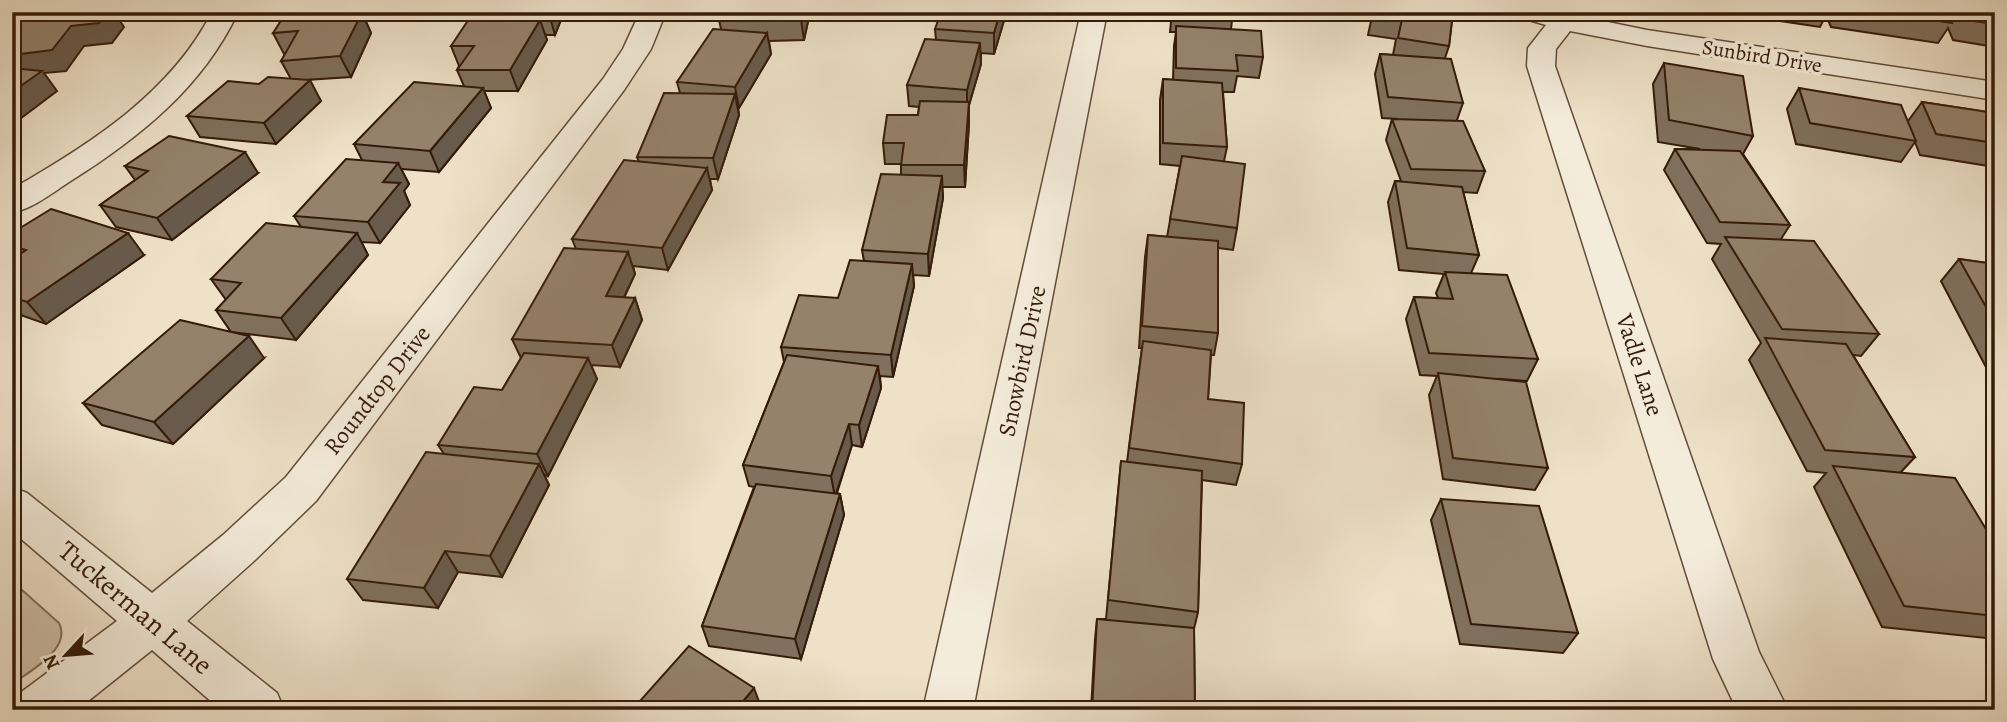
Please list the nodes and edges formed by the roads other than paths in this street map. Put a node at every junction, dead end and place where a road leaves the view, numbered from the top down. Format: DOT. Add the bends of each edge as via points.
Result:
graph roads {
  1 [pos="225,12"];
  2 [pos="653,12"];
  3 [pos="1094,12"];
  4 [pos="1547,17"];
  5 [pos="1995,91"];
  6 [pos="12,203"];
  7 [pos="12,505"];
  8 [pos="151,621"];
  9 [pos="38,710"];
  10 [pos="259,710"];
  11 [pos="948,710"];
  12 [pos="1763,710"];
  1 -- 6 [label="street" via="206,48 154,103 79,161"];
  2 -- 8 [label="street, Roundtop Drive" via="637,50 614,84 301,488 256,534"];
  3 -- 11 [label="street, Snowbird Drive"];
  4 -- 5 [label="street, Sunbird Drive" via="1647,38"];
  4 -- 12 [label="street, Vadle Lane" via="1541,65 1737,659"];
  7 -- 8 [label="street, Tuckerman Lane"];
  8 -- 9 [label="street, Roundtop Drive"];
  8 -- 10 [label="street, Tuckerman Lane"];
}
